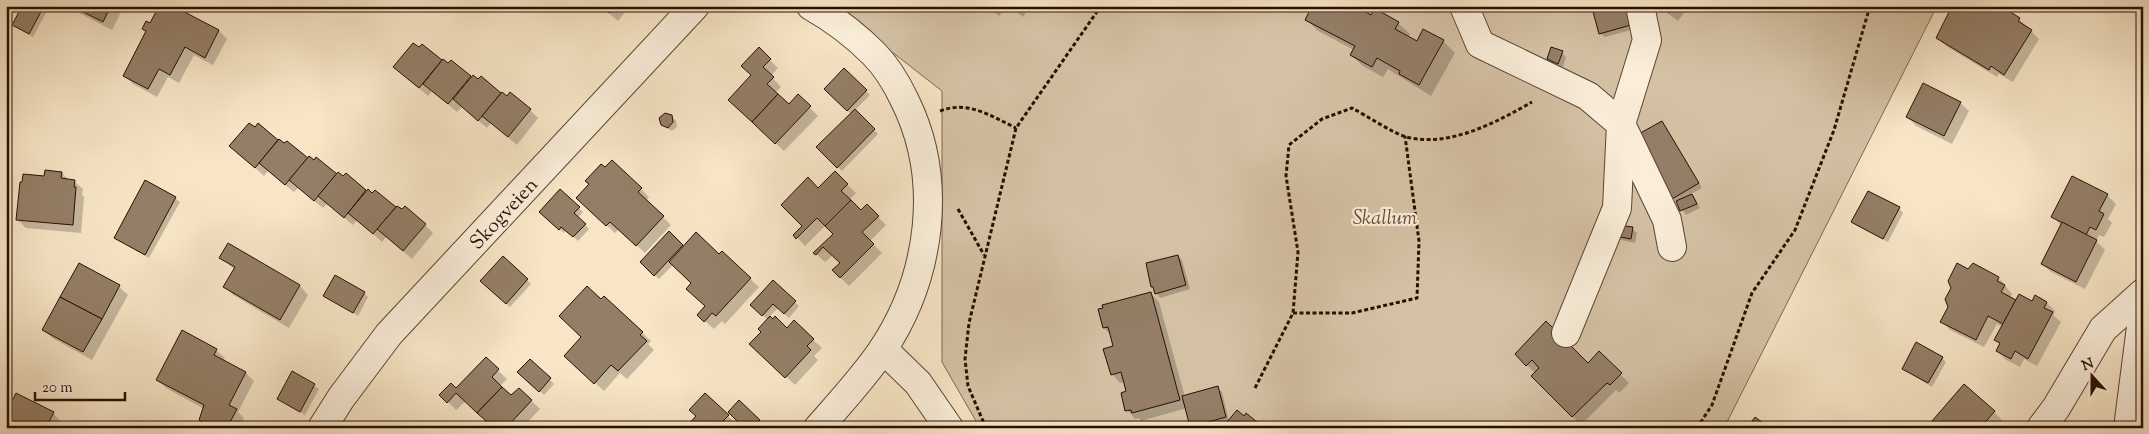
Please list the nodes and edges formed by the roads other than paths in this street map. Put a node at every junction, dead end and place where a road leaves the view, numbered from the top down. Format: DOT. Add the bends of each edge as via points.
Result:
graph roads {
  1 [pos="695,6"];
  2 [pos="811,6"];
  3 [pos="1464,6"];
  4 [pos="1640,6"];
  5 [pos="1621,124"];
  6 [pos="1672,247"];
  7 [pos="2143,293"];
  8 [pos="2143,311"];
  9 [pos="1566,332"];
  10 [pos="883,349"];
  11 [pos="322,428"];
  12 [pos="818,428"];
  13 [pos="949,428"];
  14 [pos="2041,428"];
  15 [pos="2128,428"];
  1 -- 11 [label="street, Skogveien" via="389,334 340,398"];
  2 -- 10 [label="street" via="832,18 875,54 896,82 915,120 924,149 928,221 921,264 906,305"];
  3 -- 5 [label="street" via="1480,44 1588,96"];
  4 -- 5 [label="street" via="1647,40"];
  5 -- 6 [label="street" via="1667,220"];
  5 -- 9 [label="street" via="1616,208"];
  7 -- 14 [label="street" via="2103,329"];
  8 -- 15 [label="street"];
  10 -- 12 [label="street"];
  10 -- 13 [label="street" via="918,384"];
}
